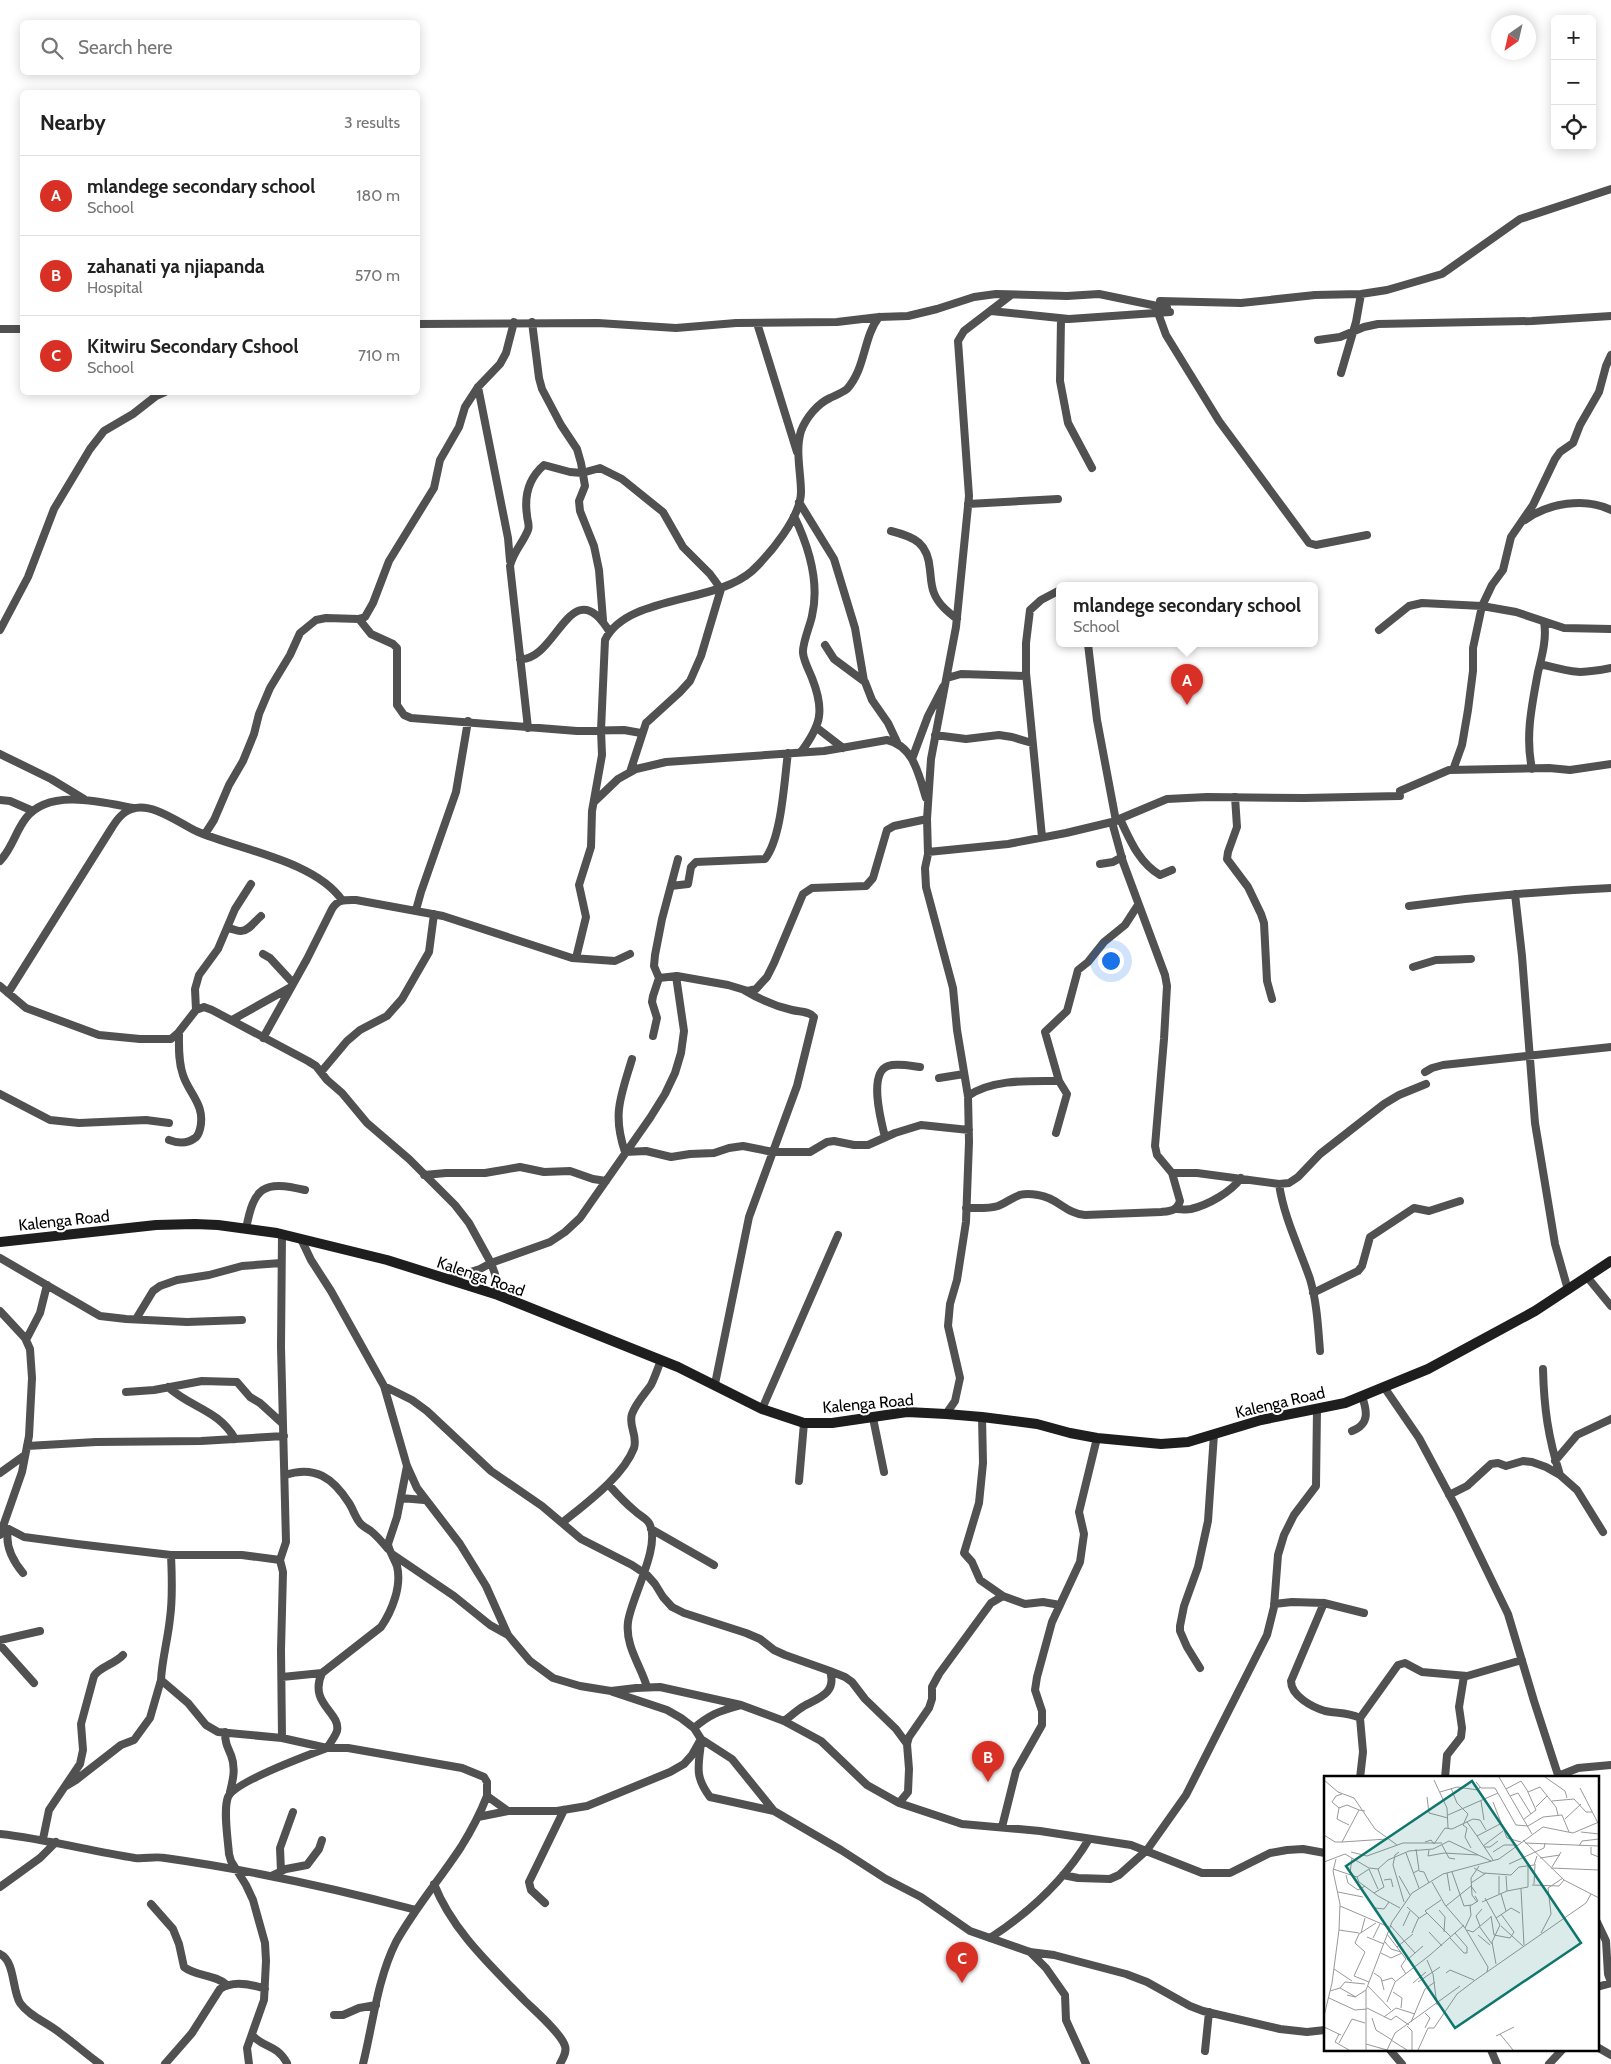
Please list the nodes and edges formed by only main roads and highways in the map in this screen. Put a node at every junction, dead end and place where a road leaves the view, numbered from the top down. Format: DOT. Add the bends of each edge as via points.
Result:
graph roads {
  1 [pos="0,1242"];
  2 [pos="1611,1261"];
  1 -- 2 [label="main road, Kalenga Road" via="156,1225 218,1225 282,1234 386,1260 498,1295 661,1360 762,1409 804,1423 832,1423 907,1412 946,1414 1037,1424 1097,1438 1161,1444 1188,1442 1261,1420 1345,1403 1428,1369 1535,1311"];
}
